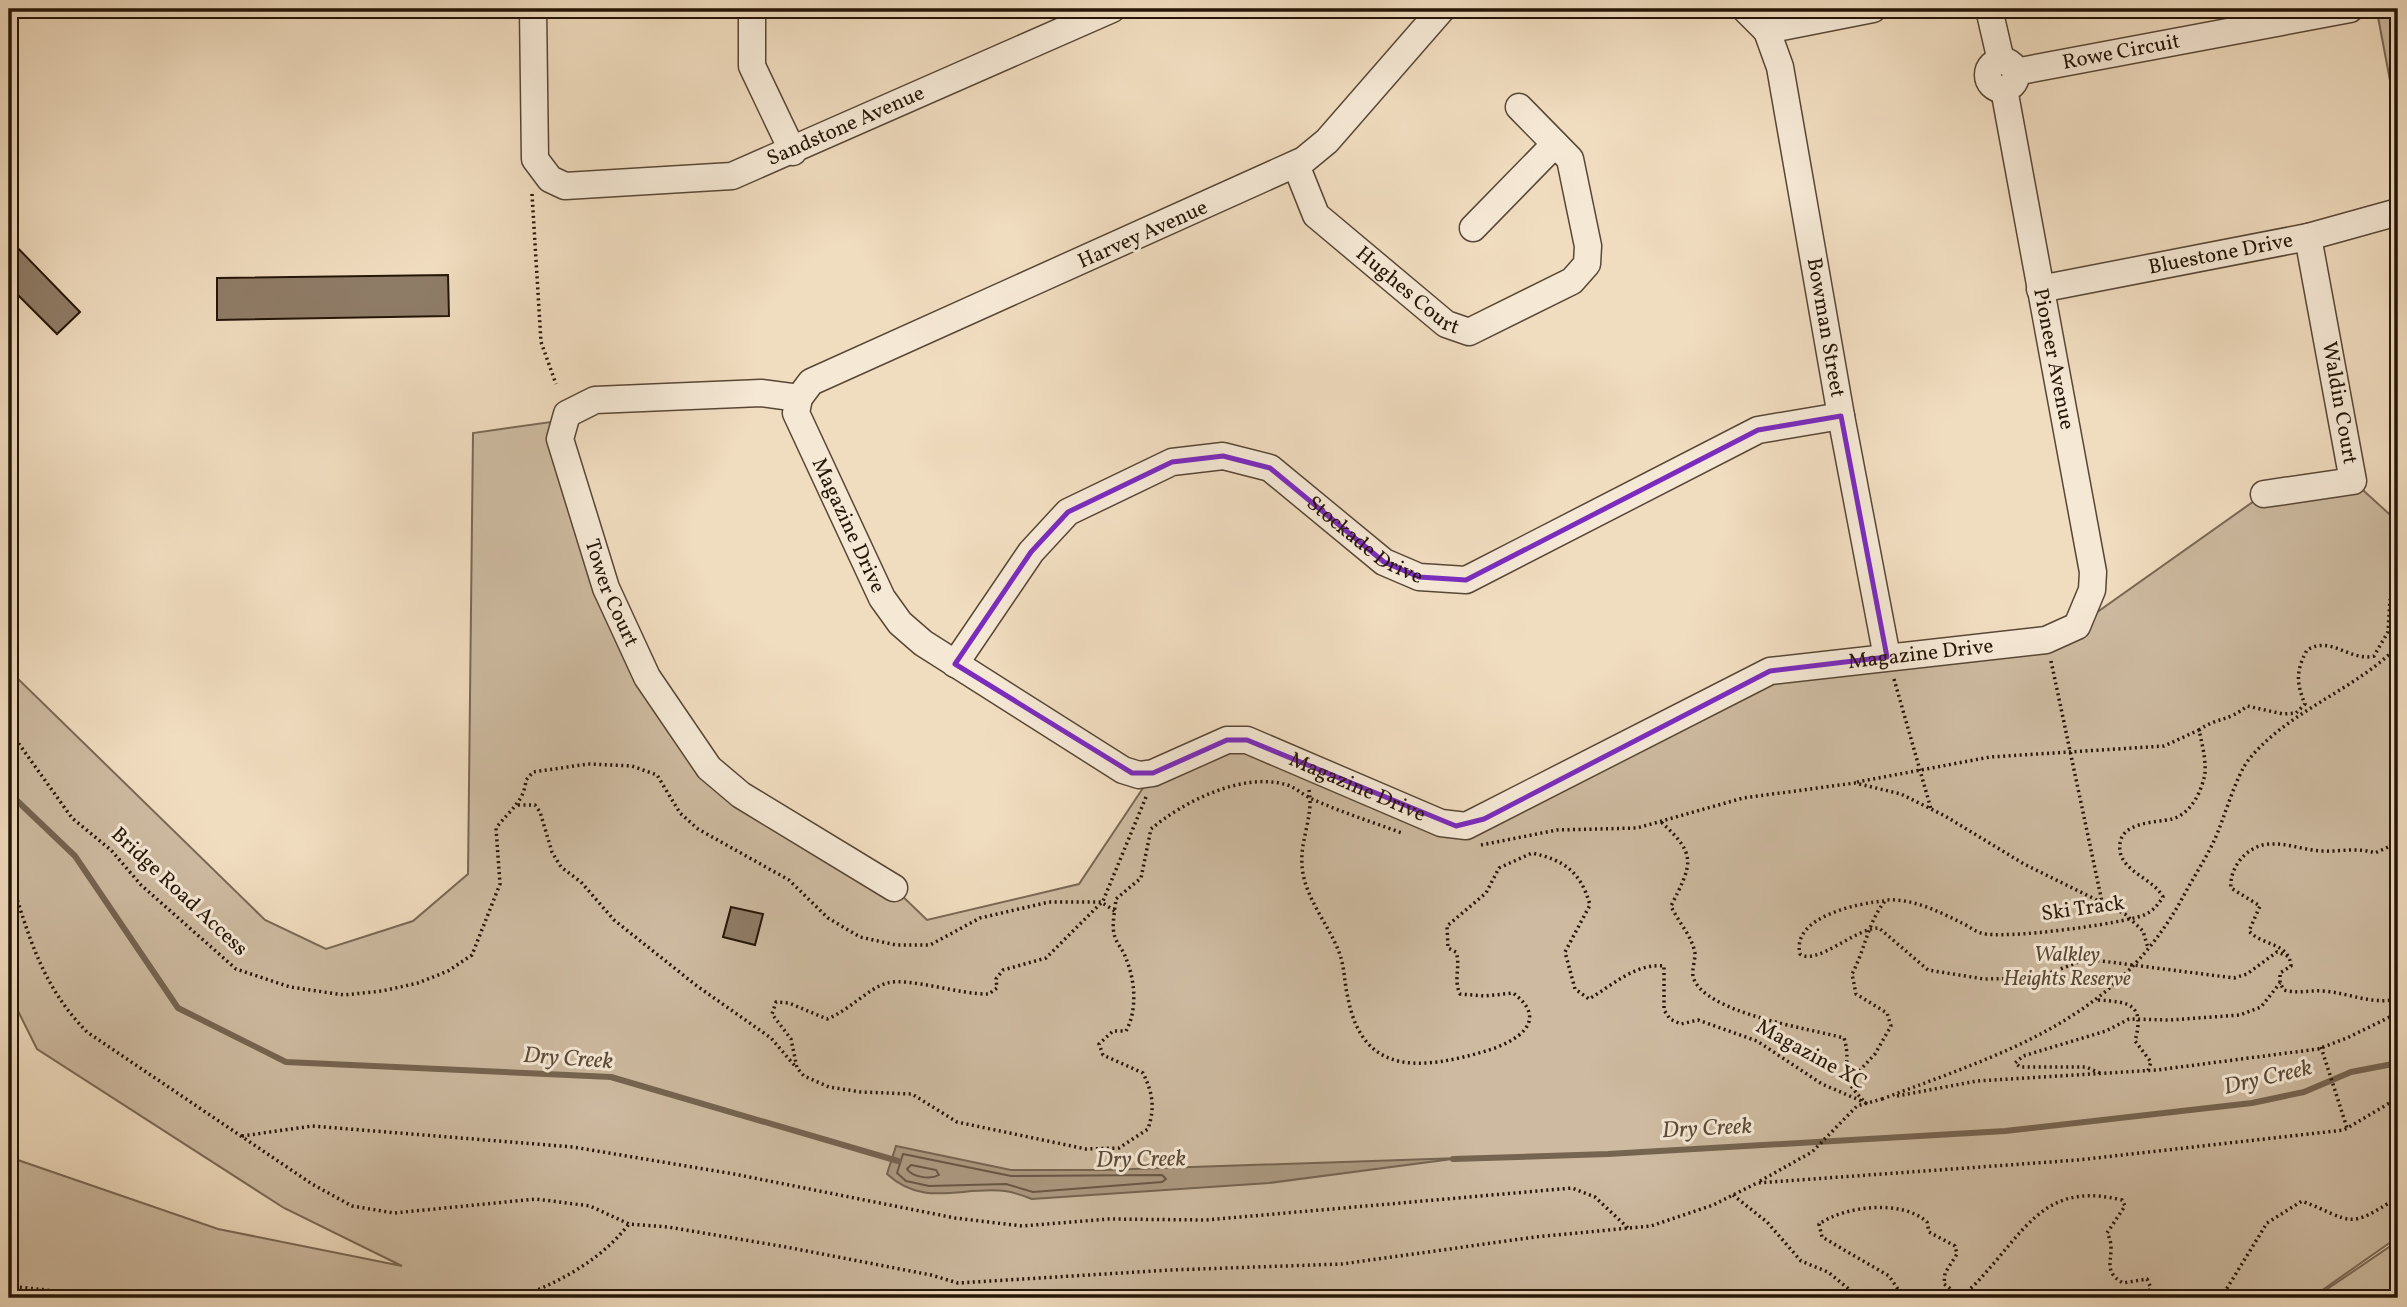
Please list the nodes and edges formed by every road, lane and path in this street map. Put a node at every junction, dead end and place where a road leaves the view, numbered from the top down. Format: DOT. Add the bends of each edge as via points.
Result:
graph roads {
  1 [pos="533,9"];
  2 [pos="752,9"];
  3 [pos="1112,9"];
  4 [pos="1442,9"];
  5 [pos="1745,9"];
  6 [pos="1873,9"];
  7 [pos="1989,9"];
  8 [pos="2350,9"];
  9 [pos="1766,30"];
  10 [pos="2007,74"];
  11 [pos="1519,107"];
  12 [pos="1555,144"];
  13 [pos="793,152"];
  14 [pos="1296,165"];
  15 [pos="532,194"];
  16 [pos="2398,212"];
  17 [pos="1473,228"];
  18 [pos="2308,237"];
  19 [pos="2040,289"];
  20 [pos="556,384"];
  21 [pos="799,398"];
  22 [pos="1841,416"];
  23 [pos="2264,494"];
  24 [pos="2398,590"];
  25 [pos="2077,626"];
  26 [pos="2046,640"];
  27 [pos="2398,646"];
  28 [pos="1887,657"];
  29 [pos="955,664"];
  30 [pos="9,730"];
  31 [pos="2199,730"];
  32 [pos="2072,750"];
  33 [pos="1922,771"];
  34 [pos="1855,783"];
  35 [pos="1236,786"];
  36 [pos="1307,786"];
  37 [pos="1147,795"];
  38 [pos="518,805"];
  39 [pos="1931,810"];
  40 [pos="2398,820"];
  41 [pos="9,874"];
  42 [pos="894,888"];
  43 [pos="1886,900"];
  44 [pos="1101,902"];
  45 [pos="2102,902"];
  46 [pos="1115,911"];
  47 [pos="2130,919"];
  48 [pos="1870,928"];
  49 [pos="2148,948"];
  50 [pos="2290,957"];
  51 [pos="2134,965"];
  52 [pos="2280,983"];
  53 [pos="2398,999"];
  54 [pos="2098,1000"];
  55 [pos="2398,1013"];
  56 [pos="2139,1017"];
  57 [pos="2321,1048"];
  58 [pos="797,1068"];
  59 [pos="2148,1071"];
  60 [pos="2103,1074"];
  61 [pos="1848,1083"];
  62 [pos="2398,1098"];
  63 [pos="1882,1099"];
  64 [pos="1866,1103"];
  65 [pos="2347,1128"];
  66 [pos="240,1136"];
  67 [pos="1757,1182"];
  68 [pos="1733,1195"];
  69 [pos="2398,1197"];
  70 [pos="629,1224"];
  71 [pos="1628,1228"];
  72 [pos="9,1286"];
  73 [pos="83,1298"];
  74 [pos="520,1298"];
  75 [pos="1860,1298"];
  76 [pos="1904,1298"];
  77 [pos="2144,1298"];
  78 [pos="2221,1298"];
  1 -- 13 [label="street, Sandstone Avenue" via="535,159 550,179 565,186 732,176"];
  2 -- 13 [label="street" via="752,66"];
  3 -- 13 [label="street, Sandstone Avenue"];
  4 -- 14 [label="street, Harvey Avenue" via="1327,141"];
  5 -- 9 [label="street, Bowman Street"];
  6 -- 9 [label="street"];
  7 -- 10 [label="street, Pioneer Avenue"];
  8 -- 10 [label="street, Rowe Circuit"];
  9 -- 22 [label="street, Bowman Street" via="1780,66"];
  10 -- 19 [label="street, Pioneer Avenue"];
  11 -- 12 [label="street, Hughes Court"];
  12 -- 14 [label="street, Hughes Court" via="1570,159 1588,246 1587,264 1572,281 1469,332 1446,324 1316,215"];
  12 -- 17 [label="street"];
  14 -- 21 [label="street, Harvey Avenue" via="811,382"];
  15 -- 20 [label="path" via="541,342"];
  16 -- 18 [label="street, Bluestone Drive"];
  18 -- 19 [label="street, Bluestone Drive"];
  18 -- 23 [label="street, Waldin Court" via="2353,481"];
  19 -- 25 [label="street, Pioneer Avenue" via="2093,572 2092,590"];
  21 -- 29 [label="street, Magazine Drive" via="796,413 882,598 913,635"];
  21 -- 42 [label="street, Tower Court" via="761,393 595,400 567,414 560,439 606,588 648,677 709,768 741,795"];
  22 -- 28 [label="street, Bowman Street"];
  22 -- 29 [label="street, Stockade Drive" via="1758,430 1466,580 1419,577 1384,562 1270,468 1223,456 1172,462 1068,512 1031,552"];
  24 -- 31 [label="path" via="2390,600 2388,632 2374,656 2365,658 2323,644 2307,650 2297,670 2305,704 2296,713 2248,706"];
  25 -- 26 [label="street, Magazine Drive"];
  26 -- 28 [label="street, Magazine Drive"];
  26 -- 32 [label="path"];
  27 -- 49 [label="path" via="2289,723 2248,759 2213,842"];
  28 -- 29 [label="street, Magazine Drive" via="1770,671 1484,819 1456,826 1247,740 1227,740 1153,773 1132,773"];
  28 -- 33 [label="path"];
  30 -- 38 [label="path, Bridge Road Access" via="72,818 111,850 141,885 236,969 289,987 344,995 418,984 472,955 499,884 496,828"];
  31 -- 32 [label="path" via="2164,746"];
  31 -- 47 [label="path, Ski Track" via="2205,771 2201,790 2189,809 2174,818 2148,820 2122,839 2123,858 2158,887 2163,897 2153,911"];
  32 -- 33 [label="path" via="1990,757"];
  32 -- 45 [label="path"];
  33 -- 34 [label="path"];
  33 -- 39 [label="path"];
  34 -- 39 [label="path" via="1901,794"];
  34 -- 61 [label="path" via="1744,798 1660,821 1678,836 1686,853 1689,869 1671,906 1695,953 1693,976 1700,986 1712,999 1747,1013 1844,1038"];
  35 -- 46 [label="path" via="1211,794 1151,829 1141,878 1116,899"];
  36 -- 64 [label="path, Magazine XC" via="1310,798 1302,864 1307,887 1345,967 1348,1000 1373,1052 1394,1060 1434,1064 1505,1045 1526,1030 1527,1007 1513,993 1460,994 1455,984 1460,962 1448,948 1447,926 1486,893 1499,868 1532,853 1567,865 1580,877 1587,894 1590,905 1565,952 1575,989 1589,999 1621,977 1651,965 1664,966 1664,1010 1670,1019 1681,1024 1698,1020 1757,1041 1822,1084"];
  37 -- 44 [label="path"];
  38 -- 44 [label="path, Bridge Road Access" via="533,772 588,764 632,766 657,775 680,813 698,829 789,880 828,918 860,937 896,945 930,945 980,918 1049,902"];
  38 -- 58 [label="path" via="535,805 561,867 581,882 614,920 771,1038"];
  39 -- 45 [label="path"];
  40 -- 50 [label="path" via="2395,844 2375,853 2362,848 2346,852 2270,844 2238,861 2230,876 2231,888 2260,906 2249,931"];
  41 -- 66 [label="path" via="45,977 63,1007 87,1032"];
  43 -- 47 [label="path, Ski Track" via="1902,899 1980,933 2004,936 2064,932"];
  43 -- 48 [label="path"];
  43 -- 48 [label="path" via="1834,911 1812,926 1799,950 1804,957 1819,955"];
  44 -- 46 [label="path"];
  44 -- 58 [label="path" via="1046,958 1003,970 996,979 997,988 989,994 888,983 827,1019 776,1002 772,1014 791,1039"];
  45 -- 47 [label="path"];
  46 -- 58 [label="path" via="1114,936 1126,957 1134,1007 1126,1031 1113,1031 1099,1044 1103,1055 1143,1073 1154,1109 1148,1129 1119,1148 1086,1149 981,1128 957,1122 912,1094 829,1087"];
  47 -- 49 [label="path" via="2143,931"];
  48 -- 51 [label="path" via="1888,933 1928,970 1984,979 2037,978 2086,959"];
  48 -- 61 [label="path" via="1852,984 1856,994 1887,1013 1891,1026 1875,1054"];
  49 -- 51 [label="path"];
  50 -- 51 [label="path" via="2277,952 2234,978"];
  50 -- 52 [label="path" via="2291,966 2280,972"];
  51 -- 54 [label="path"];
  52 -- 53 [label="path" via="2293,993 2324,990 2370,1002"];
  52 -- 56 [label="path" via="2261,1007 2240,1015 2170,1020"];
  54 -- 56 [label="path" via="2126,1002"];
  54 -- 63 [label="path" via="2032,1040"];
  55 -- 57 [label="path"];
  56 -- 59 [label="path" via="2135,1041 2151,1062"];
  56 -- 60 [label="path" via="2022,1056 2015,1063 2020,1067 2086,1067"];
  57 -- 59 [label="path"];
  57 -- 65 [label="path"];
  59 -- 60 [label="path"];
  60 -- 63 [label="path" via="1977,1081"];
  61 -- 64 [label="path, Magazine XC"];
  62 -- 65 [label="path"];
  63 -- 64 [label="path"];
  64 -- 67 [label="path" via="1850,1112 1812,1152"];
  65 -- 67 [label="path" via="2078,1160"];
  66 -- 70 [label="path" via="352,1206 394,1213 536,1199 590,1206"];
  66 -- 71 [label="path" via="312,1126 573,1147 955,1218 1022,1226 1109,1219 1206,1220 1572,1188 1595,1196"];
  67 -- 68 [label="path"];
  68 -- 71 [label="path" via="1676,1219"];
  68 -- 75 [label="path" via="1767,1222 1801,1261 1828,1272"];
  69 -- 78 [label="path" via="2351,1222 2302,1201 2267,1223"];
  70 -- 71 [label="path" via="786,1247 958,1283 1342,1264"];
  70 -- 74 [label="path" via="589,1264"];
  72 -- 73 [label="path"];
  76 -- 77 [label="path" via="1889,1276 1822,1237 1819,1224 1840,1214 1877,1209 1907,1209 1919,1215 1929,1232 1955,1247 1957,1254 1944,1284 1960,1296 2041,1213 2065,1197 2106,1196 2122,1200 2125,1206 2107,1233 2113,1250 2109,1268 2113,1278 2123,1283 2147,1279 2151,1288"];
}
